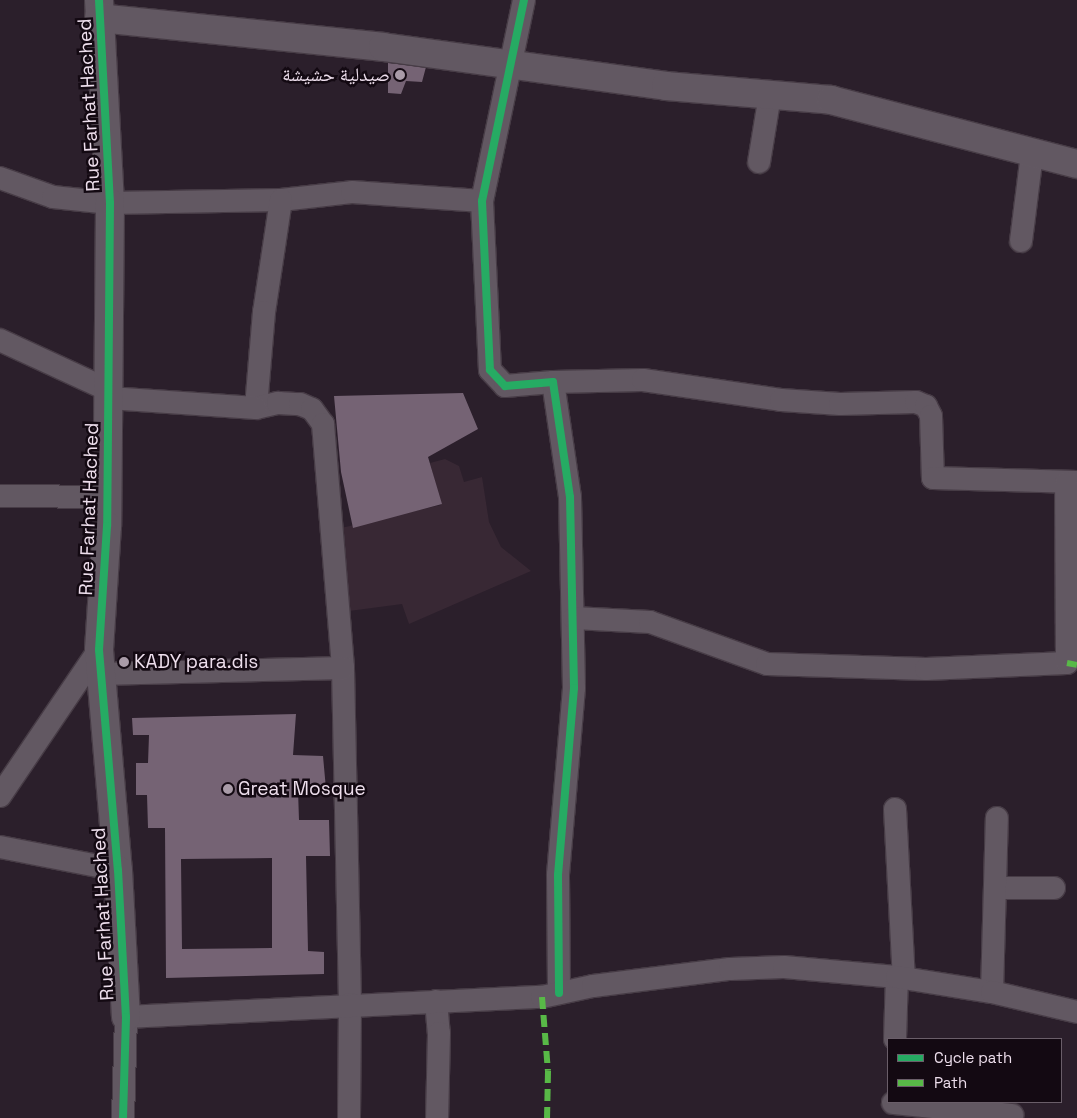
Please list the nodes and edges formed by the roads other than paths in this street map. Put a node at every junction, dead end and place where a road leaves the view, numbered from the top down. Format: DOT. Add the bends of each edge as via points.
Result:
graph roads {
  1 [pos="524,0"];
  2 [pos="100,9"];
  3 [pos="511,66"];
  4 [pos="770,95"];
  5 [pos="1032,154"];
  6 [pos="759,162"];
  7 [pos="1077,164"];
  8 [pos="0,178"];
  9 [pos="281,200"];
  10 [pos="482,200"];
  11 [pos="110,203"];
  12 [pos="1021,241"];
  13 [pos="0,340"];
  14 [pos="553,382"];
  15 [pos="108,394"];
  16 [pos="256,408"];
  17 [pos="1072,482"];
  18 [pos="0,496"];
  19 [pos="107,497"];
  20 [pos="1072,594"];
  21 [pos="574,618"];
  22 [pos="100,662"];
  23 [pos="343,668"];
  24 [pos="0,796"];
  25 [pos="895,809"];
  26 [pos="997,818"];
  27 [pos="0,847"];
  28 [pos="118,870"];
  29 [pos="996,888"];
  30 [pos="1054,888"];
  31 [pos="900,978"];
  32 [pos="992,992"];
  33 [pos="559,993"];
  34 [pos="436,1002"];
  35 [pos="350,1004"];
  36 [pos="1077,1012"];
  37 [pos="126,1017"];
  38 [pos="895,1038"];
  39 [pos="893,1108"];
  40 [pos="1012,1115"];
  41 [pos="124,1118"];
  42 [pos="349,1118"];
  43 [pos="437,1118"];
  1 -- 3 [label="street"];
  2 -- 3 [label="street"];
  2 -- 11 [label="street, Rue Farhat Hached"];
  3 -- 4 [label="street" via="666,86"];
  3 -- 10 [label="street"];
  4 -- 5 [label="street" via="832,100"];
  4 -- 6 [label="street"];
  5 -- 7 [label="street"];
  5 -- 12 [label="street"];
  8 -- 11 [label="street" via="53,197"];
  9 -- 10 [label="street" via="352,192"];
  9 -- 11 [label="street"];
  9 -- 16 [label="street" via="264,312"];
  10 -- 14 [label="street" via="490,370 505,386"];
  11 -- 15 [label="street, Rue Farhat Hached"];
  13 -- 15 [label="street"];
  14 -- 17 [label="street" via="643,380 781,400 840,404 916,402 926,406 931,416 933,478"];
  14 -- 21 [label="street" via="570,498"];
  15 -- 16 [label="street"];
  15 -- 19 [label="street, Rue Farhat Hached"];
  16 -- 23 [label="street" via="278,403 300,404 312,409 323,424"];
  17 -- 20 [label="street"];
  18 -- 19 [label="street"];
  19 -- 22 [label="street, Rue Farhat Hached"];
  20 -- 21 [label="street" via="1067,663 926,668 767,664 650,622"];
  21 -- 33 [label="street" via="574,688 558,875"];
  22 -- 23 [label="street"];
  22 -- 24 [label="street"];
  22 -- 28 [label="street, Rue Farhat Hached"];
  23 -- 35 [label="street"];
  25 -- 31 [label="street"];
  26 -- 29 [label="street"];
  27 -- 28 [label="street"];
  28 -- 37 [label="street, Rue Farhat Hached"];
  29 -- 30 [label="street"];
  29 -- 32 [label="street"];
  31 -- 32 [label="street"];
  31 -- 33 [label="street" via="754,967"];
  31 -- 38 [label="street"];
  32 -- 36 [label="street"];
  33 -- 34 [label="street" via="542,997"];
  34 -- 35 [label="street"];
  34 -- 43 [label="street" via="439,1034"];
  35 -- 37 [label="street"];
  35 -- 42 [label="street"];
  37 -- 41 [label="street"];
  39 -- 40 [label="street"];
}
